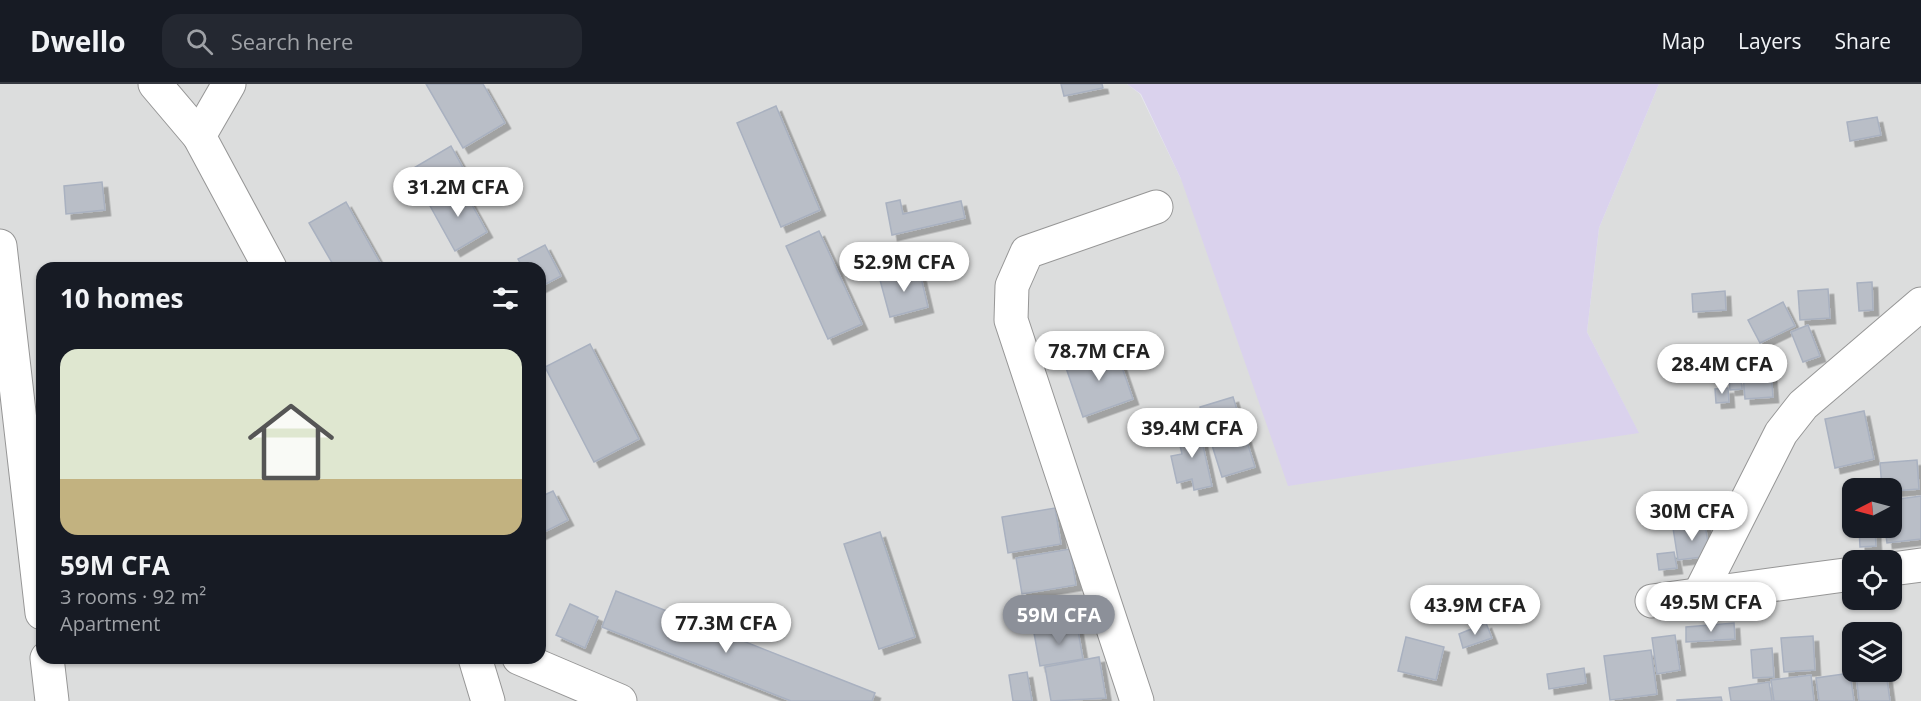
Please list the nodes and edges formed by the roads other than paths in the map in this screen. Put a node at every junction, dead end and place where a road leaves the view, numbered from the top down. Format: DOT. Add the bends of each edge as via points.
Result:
graph roads {
  1 [pos="155,84"];
  2 [pos="229,84"];
  3 [pos="199,136"];
  4 [pos="1156,207"];
  5 [pos="0,246"];
  6 [pos="267,262"];
  7 [pos="1921,304"];
  8 [pos="36,561"];
  9 [pos="1921,565"];
  10 [pos="1902,568"];
  11 [pos="1842,575"];
  12 [pos="1699,595"];
  13 [pos="1652,602"];
  14 [pos="48,664"];
  15 [pos="477,664"];
  16 [pos="533,664"];
  17 [pos="52,701"];
  18 [pos="488,701"];
  19 [pos="620,701"];
  20 [pos="1137,701"];
  1 -- 3 [label="street"];
  2 -- 3 [label="street"];
  3 -- 6 [label="street"];
  4 -- 20 [label="street" via="1027,252 1012,285 1011,320"];
  5 -- 8 [label="street"];
  7 -- 12 [label="street" via="1803,405 1781,433"];
  9 -- 10 [label="street"];
  11 -- 12 [label="street"];
  12 -- 13 [label="street"];
  14 -- 17 [label="street"];
  15 -- 18 [label="street"];
  16 -- 19 [label="street"];
}
